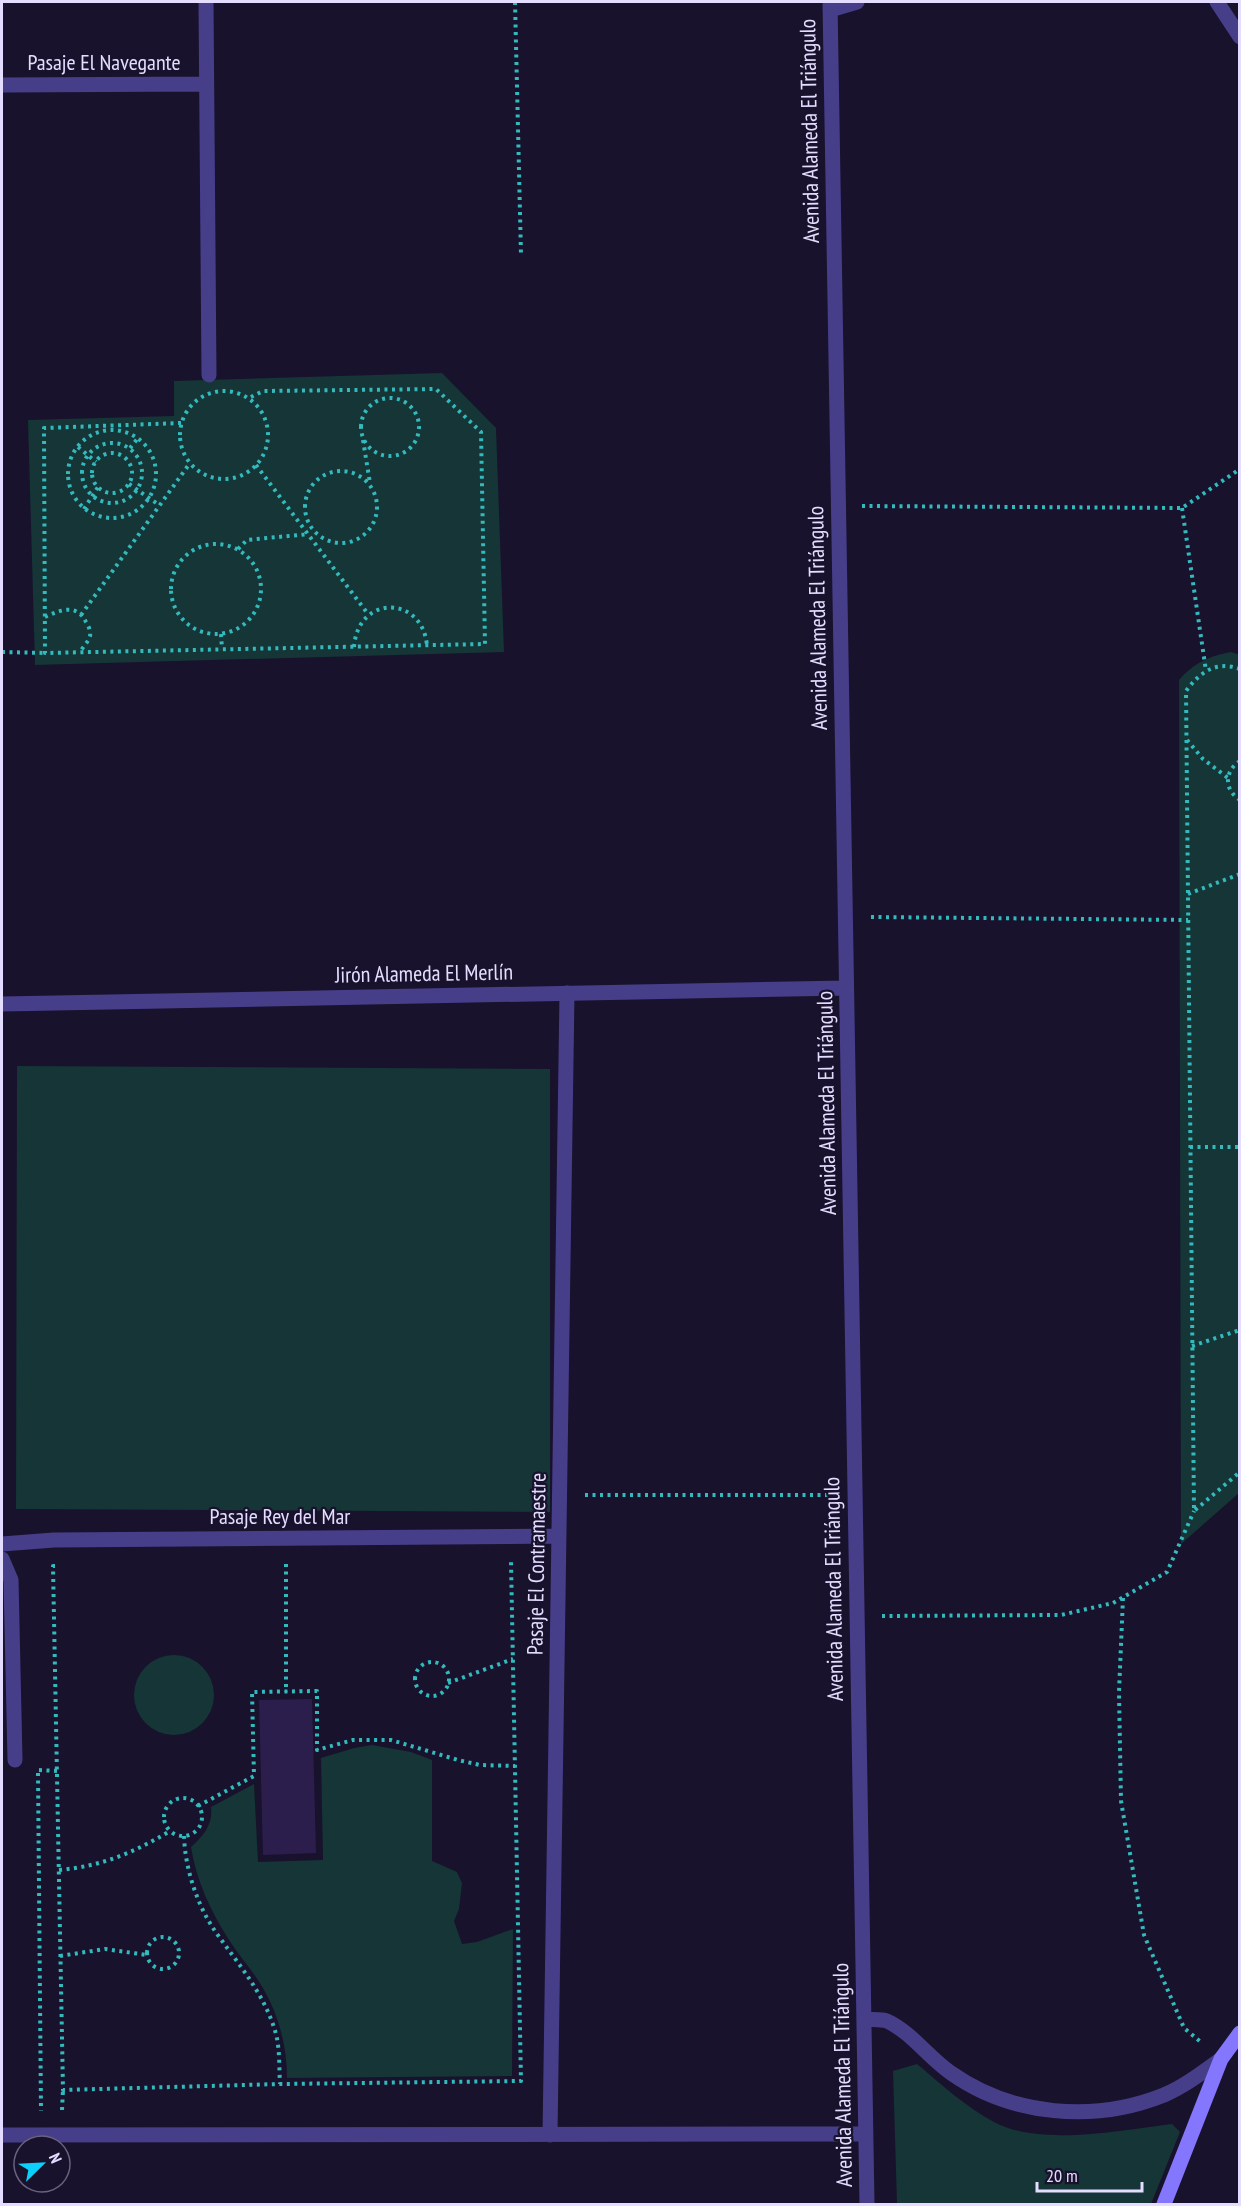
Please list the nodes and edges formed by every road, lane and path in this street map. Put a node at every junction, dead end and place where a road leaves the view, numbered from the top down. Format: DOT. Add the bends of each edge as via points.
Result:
graph roads {
  1 [pos="206,2"];
  2 [pos="515,2"];
  3 [pos="857,2"];
  4 [pos="1217,2"];
  5 [pos="830,6"];
  6 [pos="1239,37"];
  7 [pos="206,84"];
  8 [pos="2,85"];
  9 [pos="521,255"];
  10 [pos="209,375"];
  11 [pos="392,389"];
  12 [pos="392,397"];
  13 [pos="249,398"];
  14 [pos="182,423"];
  15 [pos="110,427"];
  16 [pos="363,436"];
  17 [pos="138,438"];
  18 [pos="78,447"];
  19 [pos="130,448"];
  20 [pos="88,455"];
  21 [pos="96,462"];
  22 [pos="190,463"];
  23 [pos="256,465"];
  24 [pos="1239,469"];
  25 [pos="129,484"];
  26 [pos="371,486"];
  27 [pos="98,487"];
  28 [pos="137,489"];
  29 [pos="93,495"];
  30 [pos="150,498"];
  31 [pos="159,505"];
  32 [pos="837,506"];
  33 [pos="1182,508"];
  34 [pos="84,509"];
  35 [pos="314,531"];
  36 [pos="309,534"];
  37 [pos="238,549"];
  38 [pos="368,614"];
  39 [pos="81,615"];
  40 [pos="45,617"];
  41 [pos="221,634"];
  42 [pos="427,646"];
  43 [pos="354,647"];
  44 [pos="222,649"];
  45 [pos="2,652"];
  46 [pos="80,652"];
  47 [pos="45,653"];
  48 [pos="1239,669"];
  49 [pos="1206,671"];
  50 [pos="1186,739"];
  51 [pos="1239,761"];
  52 [pos="1228,778"];
  53 [pos="1239,800"];
  54 [pos="1239,874"];
  55 [pos="1188,894"];
  56 [pos="846,916"];
  57 [pos="1188,920"];
  58 [pos="846,988"];
  59 [pos="567,993"];
  60 [pos="2,1004"];
  61 [pos="1190,1147"];
  62 [pos="1239,1147"];
  63 [pos="1239,1330"];
  64 [pos="1192,1346"];
  65 [pos="1239,1472"];
  66 [pos="559,1495"];
  67 [pos="854,1495"];
  68 [pos="1194,1511"];
  69 [pos="559,1536"];
  70 [pos="285,1538"];
  71 [pos="2,1544"];
  72 [pos="2,1559"];
  73 [pos="500,1560"];
  74 [pos="286,1563"];
  75 [pos="298,1563"];
  76 [pos="65,1566"];
  77 [pos="1123,1598"];
  78 [pos="856,1616"];
  79 [pos="513,1659"];
  80 [pos="448,1683"];
  81 [pos="286,1692"];
  82 [pos="15,1760"];
  83 [pos="515,1766"];
  84 [pos="38,1770"];
  85 [pos="57,1771"];
  86 [pos="198,1806"];
  87 [pos="170,1831"];
  88 [pos="184,1836"];
  89 [pos="58,1870"];
  90 [pos="147,1955"];
  91 [pos="60,1956"];
  92 [pos="864,2019"];
  93 [pos="1239,2033"];
  94 [pos="1221,2059"];
  95 [pos="280,2084"];
  96 [pos="41,2134"];
  97 [pos="866,2134"];
  98 [pos="72,2135"];
  99 [pos="550,2135"];
  100 [pos="867,2205"];
  101 [pos="1164,2205"];
  1 -- 7 [label="street"];
  2 -- 9 [label="path"];
  3 -- 5 [label="street"];
  4 -- 6 [label="street"];
  5 -- 32 [label="street, Avenida Alameda El Triángulo"];
  7 -- 8 [label="street, Pasaje El Navegante"];
  7 -- 10 [label="street"];
  11 -- 12 [label="path"];
  11 -- 13 [label="path" via="263,391"];
  11 -- 42 [label="path" via="436,389 481,432 485,644"];
  12 -- 16 [label="path" via="367,408 361,427"];
  12 -- 16 [label="path" via="416,412 417,441 403,454 383,455 367,445"];
  13 -- 14 [label="path" via="220,390 205,394 193,402"];
  13 -- 23 [label="path" via="266,421 268,435 266,450"];
  14 -- 15 [label="path"];
  14 -- 22 [label="path" via="180,444"];
  15 -- 17 [label="path"];
  15 -- 18 [label="path"];
  15 -- 40 [label="path" via="44,428"];
  16 -- 26 [label="path"];
  17 -- 19 [label="path"];
  17 -- 30 [label="path" via="149,448 155,462 157,475"];
  18 -- 20 [label="path"];
  18 -- 34 [label="path" via="68,467 68,483"];
  19 -- 20 [label="path" via="112,443"];
  19 -- 28 [label="path" via="141,465"];
  20 -- 21 [label="path"];
  20 -- 29 [label="path" via="84,483"];
  21 -- 25 [label="path" via="109,454 122,457 130,466"];
  21 -- 27 [label="path" via="92,472"];
  22 -- 23 [label="path" via="208,477 222,480 243,475"];
  22 -- 31 [label="path"];
  23 -- 36 [label="path"];
  24 -- 33 [label="path"];
  25 -- 27 [label="path" via="113,493"];
  25 -- 28 [label="path"];
  26 -- 35 [label="path" via="378,513 367,534 345,544 322,538"];
  26 -- 35 [label="path" via="356,473 344,470 321,476 306,496 304,508"];
  27 -- 29 [label="path"];
  28 -- 29 [label="path" via="125,500 115,502 105,502"];
  28 -- 30 [label="path"];
  29 -- 34 [label="path"];
  30 -- 31 [label="path"];
  30 -- 34 [label="path" via="124,517 110,519"];
  31 -- 39 [label="path"];
  32 -- 33 [label="path"];
  32 -- 56 [label="street, Avenida Alameda El Triángulo"];
  33 -- 49 [label="path"];
  35 -- 36 [label="path"];
  36 -- 37 [label="path" via="247,540"];
  36 -- 38 [label="path"];
  37 -- 41 [label="path" via="258,570 261,600 245,625"];
  37 -- 41 [label="path" via="225,544 195,548 174,570 171,585 172,600 189,626 203,633"];
  38 -- 42 [label="path" via="379,609 403,610 422,626"];
  38 -- 43 [label="path" via="355,633"];
  39 -- 40 [label="path" via="67,609"];
  39 -- 46 [label="path" via="89,626 90,636"];
  40 -- 47 [label="path"];
  41 -- 44 [label="path"];
  42 -- 43 [label="path"];
  43 -- 44 [label="path"];
  44 -- 46 [label="path"];
  45 -- 47 [label="path"];
  46 -- 47 [label="path"];
  48 -- 49 [label="path" via="1215,667"];
  49 -- 50 [label="path" via="1197,675 1186,691"];
  50 -- 52 [label="path" via="1203,759"];
  50 -- 55 [label="path"];
  51 -- 52 [label="path"];
  52 -- 53 [label="path" via="1230,792"];
  54 -- 55 [label="path"];
  55 -- 57 [label="path"];
  56 -- 57 [label="path"];
  56 -- 58 [label="street, Avenida Alameda El Triángulo"];
  57 -- 61 [label="path"];
  58 -- 59 [label="street, Jirón Alameda El Merlín"];
  58 -- 67 [label="street, Avenida Alameda El Triángulo"];
  59 -- 60 [label="street, Jirón Alameda El Merlín"];
  59 -- 66 [label="street, Pasaje El Contramaestre"];
  61 -- 62 [label="path"];
  61 -- 64 [label="path"];
  63 -- 64 [label="path"];
  64 -- 68 [label="path"];
  65 -- 68 [label="path"];
  66 -- 67 [label="path"];
  66 -- 69 [label="street, Pasaje El Contramaestre"];
  67 -- 78 [label="street, Avenida Alameda El Triángulo"];
  68 -- 77 [label="path" via="1167,1572"];
  69 -- 70 [label="street, Pasaje Rey del Mar"];
  69 -- 99 [label="street, Pasaje El Contramaestre"];
  70 -- 71 [label="street, Pasaje Rey del Mar"];
  70 -- 74 [label="path"];
  72 -- 82 [label="street" via="11,1580"];
  73 -- 79 [label="path" via="512,1560"];
  74 -- 75 [label="path"];
  74 -- 81 [label="path"];
  76 -- 85 [label="path" via="53,1566"];
  77 -- 78 [label="path" via="1113,1604 1061,1615"];
  77 -- 94 [label="path" via="1119,1692 1121,1802 1144,1935 1184,2028"];
  78 -- 92 [label="street, Avenida Alameda El Triángulo"];
  79 -- 80 [label="path"];
  79 -- 83 [label="path"];
  80 -- 80 [label="path" via="443,1667 434,1662 415,1673 415,1685 427,1696 438,1695"];
  81 -- 83 [label="path" via="317,1692 317,1750 352,1740 391,1740 480,1765"];
  81 -- 86 [label="path" via="252,1692 254,1776"];
  82 -- 84 [label="path"];
  83 -- 95 [label="path" via="521,2081"];
  84 -- 85 [label="path"];
  84 -- 96 [label="path"];
  85 -- 89 [label="path"];
  86 -- 87 [label="path" via="182,1798 171,1803 164,1813"];
  86 -- 88 [label="path" via="200,1824 193,1834"];
  87 -- 88 [label="path"];
  87 -- 89 [label="path" via="105,1862"];
  88 -- 95 [label="path" via="187,1864 203,1908 214,1930 247,1973 276,2034"];
  89 -- 91 [label="path"];
  90 -- 90 [label="path" via="153,1966 163,1969 173,1965 179,1951 170,1938 159,1936 150,1942"];
  90 -- 91 [label="path" via="105,1949"];
  91 -- 95 [label="path" via="63,2090"];
  92 -- 94 [label="street" via="885,2020 951,2073 977,2088 1005,2100 1067,2112 1101,2111 1165,2094"];
  92 -- 97 [label="street, Avenida Alameda El Triángulo"];
  93 -- 94 [label="street"];
  94 -- 101 [label="street"];
  97 -- 99 [label="street"];
  97 -- 100 [label="street, Avenida Alameda El Triángulo"];
  98 -- 99 [label="street"];
}
